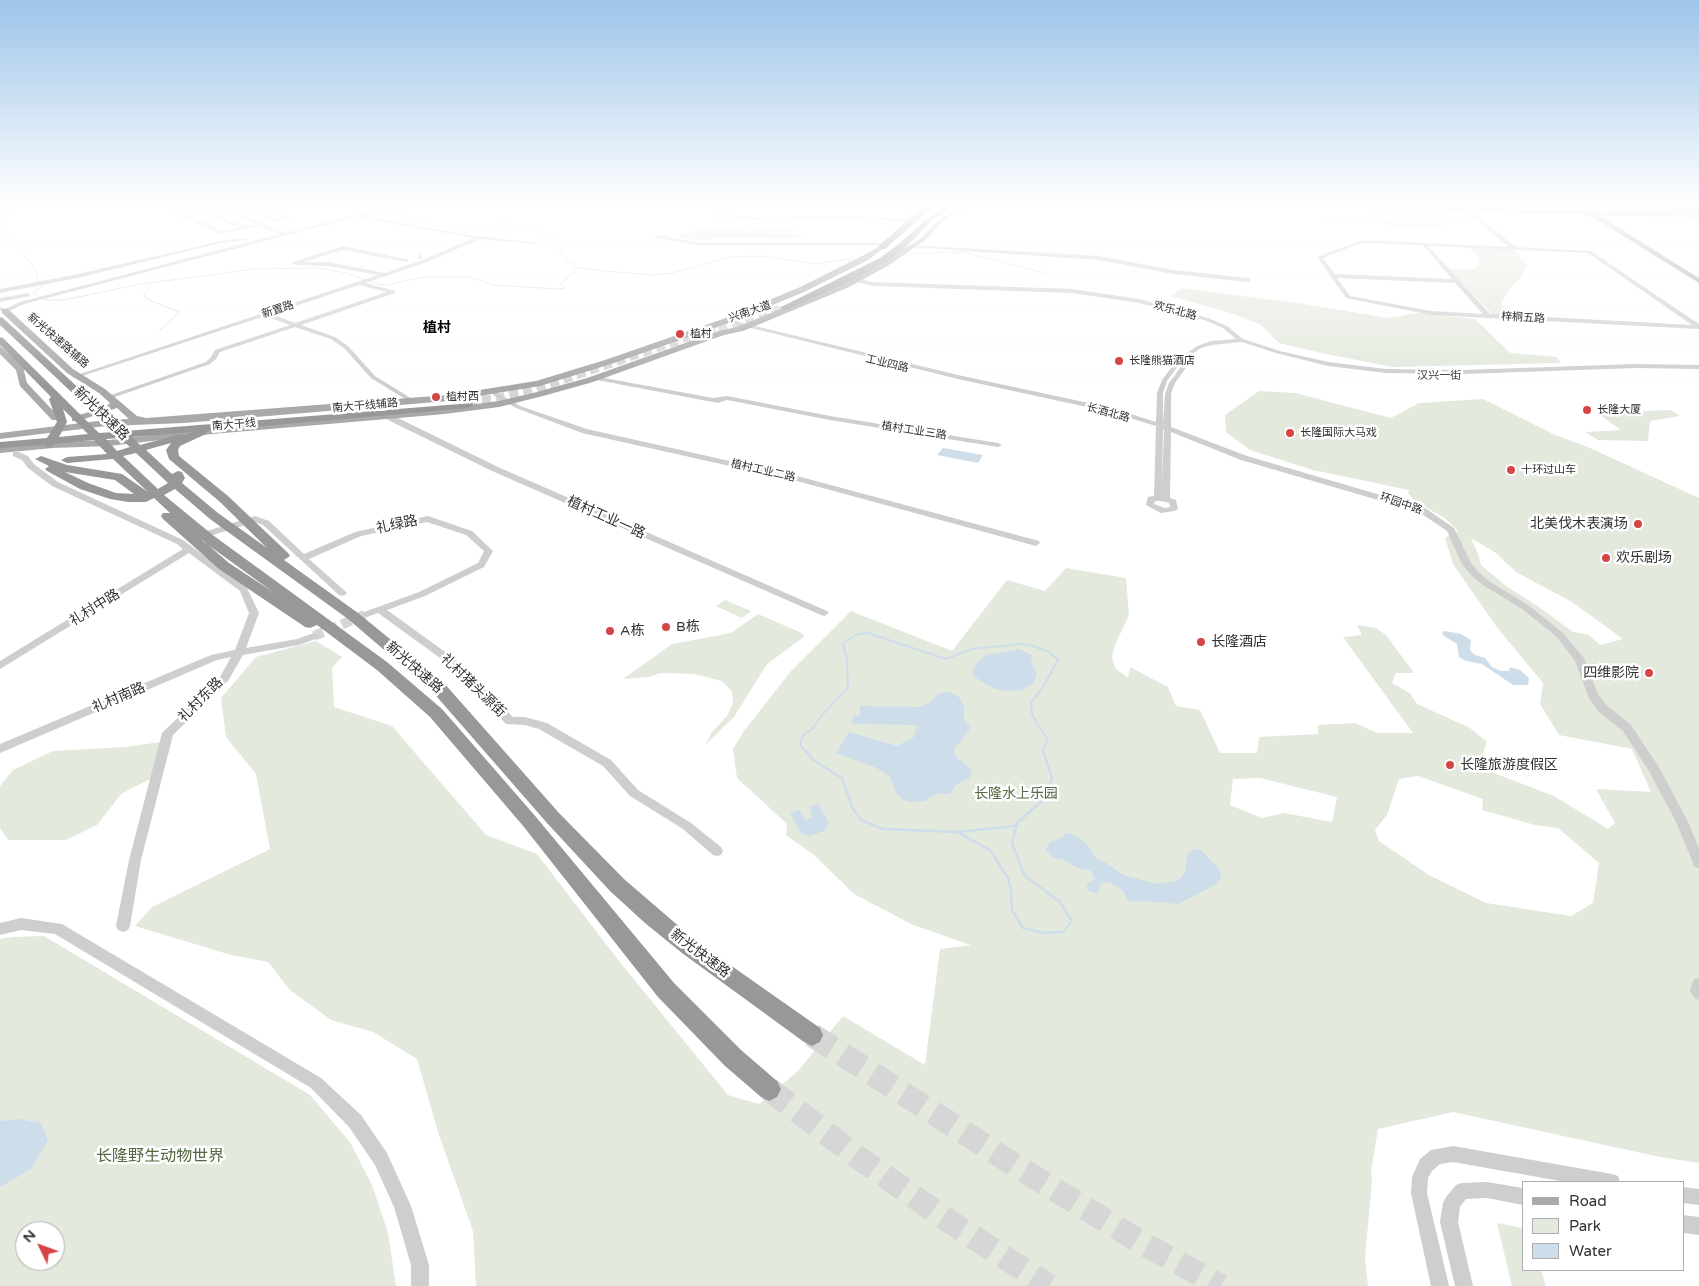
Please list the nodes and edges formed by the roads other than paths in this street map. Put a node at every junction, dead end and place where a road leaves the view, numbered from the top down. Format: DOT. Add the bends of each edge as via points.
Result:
graph roads {
  1 [pos="120,266"];
  2 [pos="142,266"];
  3 [pos="158,266"];
  4 [pos="339,266"];
  5 [pos="407,266"];
  6 [pos="848,266"];
  7 [pos="867,266"];
  8 [pos="879,266"];
  9 [pos="1141,266"];
  10 [pos="1326,266"];
  11 [pos="1444,266"];
  12 [pos="1610,266"];
  13 [pos="1670,266"];
  14 [pos="1674,266"];
  15 [pos="1686,266"];
  16 [pos="385,274"];
  17 [pos="1699,275"];
  18 [pos="1333,276"];
  19 [pos="856,280"];
  20 [pos="1248,280"];
  21 [pos="1457,281"];
  22 [pos="1699,281"];
  23 [pos="361,282"];
  24 [pos="1699,286"];
  25 [pos="0,291"];
  26 [pos="0,300"];
  27 [pos="779,307"];
  28 [pos="754,310"];
  29 [pos="2,313"];
  30 [pos="265,314"];
  31 [pos="774,316"];
  32 [pos="1488,316"];
  33 [pos="294,325"];
  34 [pos="722,326"];
  35 [pos="744,327"];
  36 [pos="1224,327"];
  37 [pos="1699,327"];
  38 [pos="702,329"];
  39 [pos="679,337"];
  40 [pos="0,340"];
  41 [pos="1223,341"];
  42 [pos="1239,342"];
  43 [pos="694,344"];
  44 [pos="0,349"];
  45 [pos="1699,367"];
  46 [pos="102,368"];
  47 [pos="1699,371"];
  48 [pos="112,373"];
  49 [pos="74,377"];
  50 [pos="599,380"];
  51 [pos="543,382"];
  52 [pos="555,390"];
  53 [pos="52,392"];
  54 [pos="492,392"];
  55 [pos="80,393"];
  56 [pos="113,400"];
  57 [pos="1057,400"];
  58 [pos="412,401"];
  59 [pos="468,402"];
  60 [pos="508,402"];
  61 [pos="55,418"];
  62 [pos="391,418"];
  63 [pos="184,420"];
  64 [pos="145,421"];
  65 [pos="213,422"];
  66 [pos="1159,428"];
  67 [pos="1168,431"];
  68 [pos="202,432"];
  69 [pos="15,434"];
  70 [pos="110,435"];
  71 [pos="0,436"];
  72 [pos="53,444"];
  73 [pos="155,444"];
  74 [pos="998,445"];
  75 [pos="4,448"];
  76 [pos="36,460"];
  77 [pos="154,501"];
  78 [pos="180,542"];
  79 [pos="1036,543"];
  80 [pos="199,544"];
  81 [pos="303,558"];
  82 [pos="318,590"];
  83 [pos="342,593"];
  84 [pos="380,609"];
  85 [pos="824,613"];
  86 [pos="367,614"];
  87 [pos="314,636"];
  88 [pos="239,653"];
  89 [pos="0,666"];
  90 [pos="0,749"];
  91 [pos="718,852"];
  92 [pos="1699,863"];
  93 [pos="123,926"];
  94 [pos="0,929"];
  95 [pos="1699,984"];
  96 [pos="1699,993"];
  97 [pos="812,1035"];
  98 [pos="769,1088"];
  99 [pos="1606,1181"];
  100 [pos="1684,1195"];
  101 [pos="1699,1196"];
  102 [pos="1522,1197"];
  103 [pos="1684,1224"];
  104 [pos="1699,1226"];
  105 [pos="420,1286"];
  106 [pos="1440,1286"];
  107 [pos="1464,1286"];
  1 -- 25 [label="street"];
  2 -- 26 [label="street"];
  3 -- 29 [label="street" via="22,303"];
  4 -- 16 [label="street"];
  5 -- 16 [label="street, 新置路"];
  6 -- 28 [label="main road, 兴南大道"];
  7 -- 27 [label="highway" via="837,284"];
  8 -- 19 [label="main road, 兴南大道"];
  9 -- 20 [label="street"];
  10 -- 18 [label="street"];
  11 -- 21 [label="street"];
  12 -- 37 [label="street"];
  13 -- 24 [label="main road"];
  14 -- 22 [label="main road"];
  15 -- 17 [label="main road"];
  16 -- 23 [label="street, 新置路"];
  18 -- 21 [label="street"];
  18 -- 32 [label="street, 梓桐五路" via="1348,298 1431,312"];
  19 -- 31 [label="main road, 兴南大道"];
  19 -- 36 [label="street, 欢乐北路" via="872,284 1072,291 1139,302 1206,319"];
  21 -- 32 [label="street"];
  23 -- 30 [label="street, 新置路"];
  23 -- 33 [label="street" via="393,292"];
  28 -- 31 [label="main road" via="754,315"];
  28 -- 34 [label="main road, 兴南大道"];
  29 -- 55 [label="highway, 新光快速路" via="24,344"];
  29 -- 56 [label="main road, 新光快速路辅路" via="70,371"];
  30 -- 33 [label="street"];
  30 -- 46 [label="street, 新置路"];
  31 -- 35 [label="main road, 兴南大道"];
  32 -- 37 [label="street, 梓桐五路"];
  33 -- 56 [label="street" via="217,351 208,363"];
  33 -- 58 [label="street" via="333,338 373,376"];
  34 -- 35 [label="main road, 兴南大道"];
  34 -- 38 [label="main road, 兴南大道"];
  34 -- 43 [label="main road, 南大干线辅路"];
  35 -- 57 [label="street, 工业四路"];
  36 -- 41 [label="street" via="1231,334"];
  36 -- 42 [label="street, 欢乐北路"];
  38 -- 39 [label="main road, 南大干线辅路"];
  39 -- 43 [label="main road" via="692,339"];
  39 -- 51 [label="main road, 南大干线辅路"];
  40 -- 53 [label="highway, 新光快速路"];
  41 -- 42 [label="street, 汉兴一街"];
  41 -- 66 [label="street, 汉兴一街" via="1199,347 1179,361 1164,381 1160,393"];
  42 -- 45 [label="street, 汉兴一街" via="1328,364 1386,371"];
  42 -- 47 [label="street, 汉兴一街" via="1300,361 1395,376"];
  42 -- 67 [label="street, 汉兴一街" via="1204,352 1187,363 1168,394"];
  43 -- 52 [label="main road, 南大干线辅路"];
  44 -- 61 [label="main road" via="20,369 24,384"];
  46 -- 48 [label="street"];
  46 -- 49 [label="street, 新置路"];
  50 -- 74 [label="street, 植村工业三路" via="819,420 830,418"];
  51 -- 52 [label="main road" via="542,388"];
  51 -- 54 [label="main road, 南大干线辅路"];
  52 -- 60 [label="main road, 南大干线辅路"];
  53 -- 73 [label="highway" via="62,422 48,450 52,456 72,461 104,458"];
  53 -- 80 [label="highway, 新光快速路"];
  54 -- 59 [label="main road, 南大干线辅路"];
  54 -- 60 [label="street, 植村工业二路"];
  55 -- 77 [label="highway" via="100,403 177,472 179,478 172,488"];
  55 -- 82 [label="highway, 新光快速路" via="154,464 233,529"];
  56 -- 61 [label="main road" via="114,406 109,409 62,421"];
  56 -- 64 [label="main road, 新光快速路辅路" via="135,418"];
  57 -- 66 [label="street, 长酒北路"];
  59 -- 60 [label="main road, 南大干线辅路"];
  59 -- 63 [label="main road, 南大干线辅路"];
  59 -- 65 [label="highway, 南大干线"];
  59 -- 68 [label="main road, 南大干线辅路"];
  59 -- 70 [label="highway, 南大干线"];
  60 -- 79 [label="street, 植村工业二路" via="585,431 798,479"];
  61 -- 69 [label="main road" via="39,428"];
  62 -- 85 [label="street, 植村工业一路" via="494,469"];
  63 -- 64 [label="main road, 南大干线辅路"];
  63 -- 65 [label="highway"];
  64 -- 69 [label="main road, 南大干线辅路"];
  65 -- 75 [label="highway, 南大干线"];
  66 -- 67 [label="street, 环园中路"];
  66 -- 67 [label="street" via="1162,498"];
  67 -- 92 [label="street, 环园中路" via="1222,455 1429,514 1440,521 1451,530 1475,574 1526,607 1560,635 1580,660 1593,695 1602,708 1626,728 1654,769"];
  68 -- 72 [label="main road, 南大干线辅路" via="109,443"];
  68 -- 73 [label="highway"];
  68 -- 82 [label="highway" via="176,444 171,455 252,524"];
  69 -- 71 [label="main road, 南大干线辅路"];
  70 -- 72 [label="highway"];
  70 -- 75 [label="highway, 南大干线"];
  72 -- 75 [label="main road, 南大干线辅路"];
  73 -- 77 [label="highway" via="138,452 135,457 162,486"];
  75 -- 76 [label="highway" via="29,452"];
  76 -- 77 [label="highway" via="70,480 108,494"];
  76 -- 77 [label="highway" via="118,477"];
  76 -- 78 [label="street, 礼村东路" via="55,484"];
  77 -- 80 [label="highway"];
  78 -- 80 [label="street, 礼村东路"];
  78 -- 81 [label="street" via="255,519 266,523"];
  80 -- 88 [label="street, 礼村东路" via="244,590 254,613"];
  80 -- 89 [label="street, 礼村中路"];
  80 -- 98 [label="highway, 新光快速路" via="382,666 436,713 673,997 726,1051"];
  81 -- 83 [label="street"];
  81 -- 84 [label="street, 礼绿路" via="358,534 428,518 469,533 489,551 481,565 422,594"];
  82 -- 97 [label="highway, 新光快速路" via="437,686 553,818 652,917"];
  84 -- 86 [label="street, 礼绿路"];
  84 -- 91 [label="street, 礼村猪头源街" via="451,661 510,721 543,726 607,763 634,793 687,826"];
  87 -- 88 [label="street" via="299,642"];
  88 -- 90 [label="street, 礼村南路" via="215,657"];
  88 -- 93 [label="street, 礼村东路" via="224,679 168,733 135,860"];
  94 -- 105 [label="street" via="21,924 57,928 316,1084 355,1121 381,1159 402,1206 420,1265"];
  95 -- 96 [label="street"];
  99 -- 106 [label="street" via="1453,1154 1437,1156 1426,1165 1420,1176 1419,1193"];
  100 -- 101 [label="street"];
  102 -- 107 [label="street" via="1487,1190 1462,1191 1452,1203 1449,1222"];
  103 -- 104 [label="street"];
}
